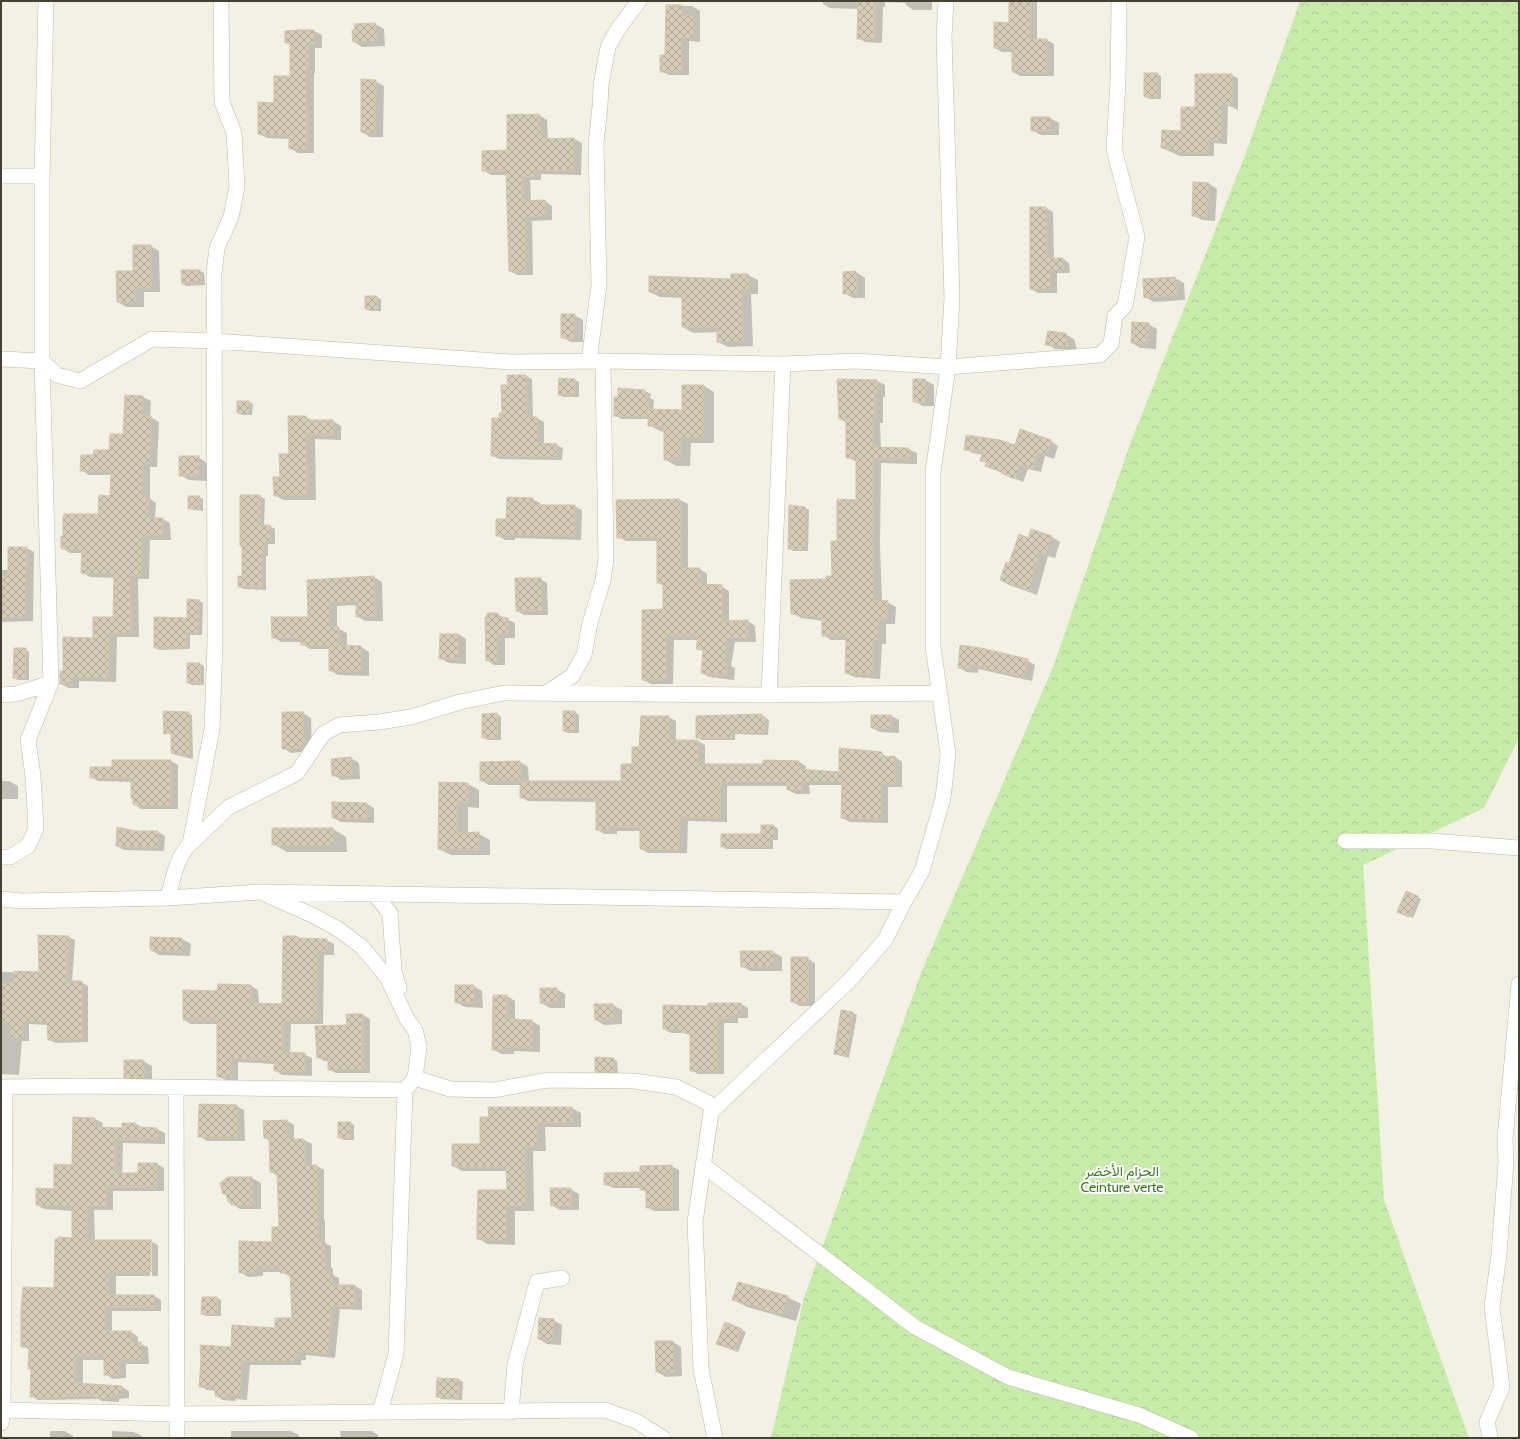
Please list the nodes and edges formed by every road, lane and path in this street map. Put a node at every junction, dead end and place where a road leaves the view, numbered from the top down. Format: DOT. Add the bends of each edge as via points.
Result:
graph roads {
  1 [pos="46,1"];
  2 [pos="222,1"];
  3 [pos="639,1"];
  4 [pos="946,1"];
  5 [pos="1119,1"];
  6 [pos="1,176"];
  7 [pos="42,176"];
  8 [pos="215,341"];
  9 [pos="1,359"];
  10 [pos="42,361"];
  11 [pos="596,361"];
  12 [pos="783,364"];
  13 [pos="948,367"];
  14 [pos="51,683"];
  15 [pos="939,693"];
  16 [pos="545,694"];
  17 [pos="1,695"];
  18 [pos="769,695"];
  19 [pos="1345,841"];
  20 [pos="190,844"];
  21 [pos="1519,848"];
  22 [pos="1,857"];
  23 [pos="259,892"];
  24 [pos="374,894"];
  25 [pos="168,898"];
  26 [pos="1,899"];
  27 [pos="904,902"];
  28 [pos="1519,984"];
  29 [pos="407,1018"];
  30 [pos="416,1078"];
  31 [pos="3,1087"];
  32 [pos="176,1087"];
  33 [pos="405,1090"];
  34 [pos="716,1107"];
  35 [pos="703,1165"];
  36 [pos="562,1278"];
  37 [pos="380,1412"];
  38 [pos="511,1412"];
  39 [pos="2,1414"];
  40 [pos="178,1414"];
  41 [pos="177,1438"];
  42 [pos="663,1438"];
  43 [pos="715,1438"];
  44 [pos="1191,1438"];
  45 [pos="1490,1438"];
  1 -- 7 [label="street"];
  2 -- 8 [label="street" via="222,102 234,133 237,187 231,217 217,248 214,273"];
  3 -- 11 [label="street" via="608,47 601,85 596,143 599,285"];
  4 -- 13 [label="street" via="944,37 952,298"];
  5 -- 13 [label="street" via="1114,149 1137,237 1125,306 1116,316 1111,344 1100,355"];
  6 -- 7 [label="street"];
  7 -- 10 [label="street"];
  8 -- 10 [label="street" via="152,339 80,381 57,375"];
  8 -- 11 [label="street" via="511,362"];
  8 -- 20 [label="street" via="215,642 212,721"];
  9 -- 10 [label="street"];
  10 -- 14 [label="street"];
  11 -- 12 [label="street"];
  11 -- 16 [label="street" via="606,559 603,580 590,623 584,655 572,676"];
  12 -- 13 [label="street" via="856,361"];
  12 -- 18 [label="street"];
  13 -- 15 [label="street" via="933,472 933,646"];
  14 -- 17 [label="street" via="16,694"];
  14 -- 22 [label="street" via="28,740 36,829 28,846 10,857"];
  15 -- 18 [label="street"];
  15 -- 27 [label="street" via="948,754 943,798 922,871"];
  16 -- 18 [label="street"];
  16 -- 20 [label="street" via="504,693 460,702 411,717 339,725 323,734 297,773 229,807"];
  19 -- 21 [label="street" via="1432,841"];
  20 -- 25 [label="street" via="184,849 179,861"];
  23 -- 24 [label="street"];
  23 -- 25 [label="street"];
  23 -- 29 [label="street" via="312,914 362,947 387,977"];
  24 -- 27 [label="street"];
  24 -- 29 [label="street" via="390,913 394,971"];
  25 -- 26 [label="street" via="22,901"];
  27 -- 34 [label="street" via="885,940 849,981"];
  28 -- 45 [label="street" via="1499,1254 1492,1306 1502,1387 1487,1422"];
  29 -- 30 [label="street" via="415,1030 419,1046"];
  30 -- 33 [label="street"];
  30 -- 34 [label="street" via="450,1088 494,1090 548,1080 634,1080 676,1087"];
  31 -- 32 [label="street"];
  31 -- 39 [label="street"];
  32 -- 33 [label="street"];
  32 -- 40 [label="street"];
  33 -- 37 [label="street" via="396,1354"];
  34 -- 35 [label="street" via="711,1112"];
  35 -- 43 [label="street" via="694,1222 701,1369"];
  35 -- 44 [label="street" via="915,1327 1008,1377 1139,1415"];
  36 -- 38 [label="street" via="537,1282 515,1365"];
  37 -- 38 [label="street"];
  37 -- 40 [label="street"];
  38 -- 42 [label="street" via="605,1410 636,1421"];
  39 -- 40 [label="street"];
  40 -- 41 [label="street"];
}
